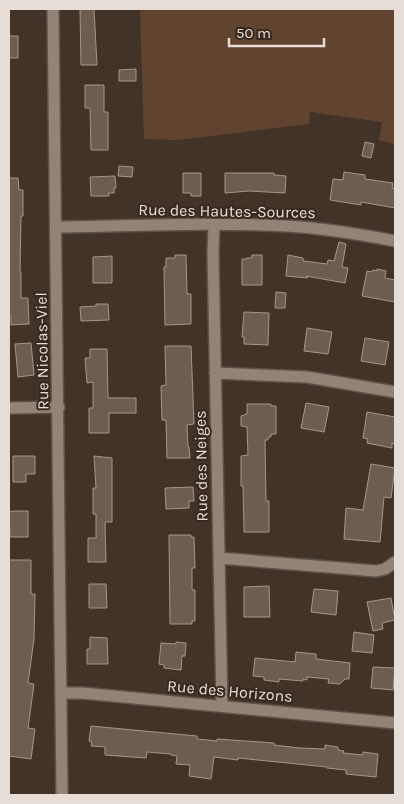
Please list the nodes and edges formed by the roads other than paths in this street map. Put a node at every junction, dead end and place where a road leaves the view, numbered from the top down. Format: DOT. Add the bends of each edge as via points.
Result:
graph roads {
  1 [pos="53,9"];
  2 [pos="214,225"];
  3 [pos="57,227"];
  4 [pos="395,241"];
  5 [pos="216,374"];
  6 [pos="395,392"];
  7 [pos="58,407"];
  8 [pos="9,408"];
  9 [pos="219,558"];
  10 [pos="395,562"];
  11 [pos="61,693"];
  12 [pos="222,706"];
  13 [pos="395,723"];
  14 [pos="62,795"];
  1 -- 3 [label="street, Rue Nicolas-Viel"];
  2 -- 3 [label="street, Rue des Hautes-Sources"];
  2 -- 4 [label="street, Rue des Hautes-Sources" via="296,227"];
  2 -- 5 [label="street, Rue des Neiges"];
  3 -- 7 [label="street, Rue Nicolas-Viel"];
  5 -- 6 [label="street" via="307,377"];
  5 -- 9 [label="street, Rue des Neiges"];
  7 -- 8 [label="street"];
  7 -- 11 [label="street, Rue Nicolas-Viel"];
  9 -- 10 [label="street" via="376,571"];
  9 -- 12 [label="street, Rue des Neiges"];
  11 -- 12 [label="street, Rue des Horizons"];
  11 -- 14 [label="street, Rue Nicolas-Viel"];
  12 -- 13 [label="street, Rue des Horizons"];
}
